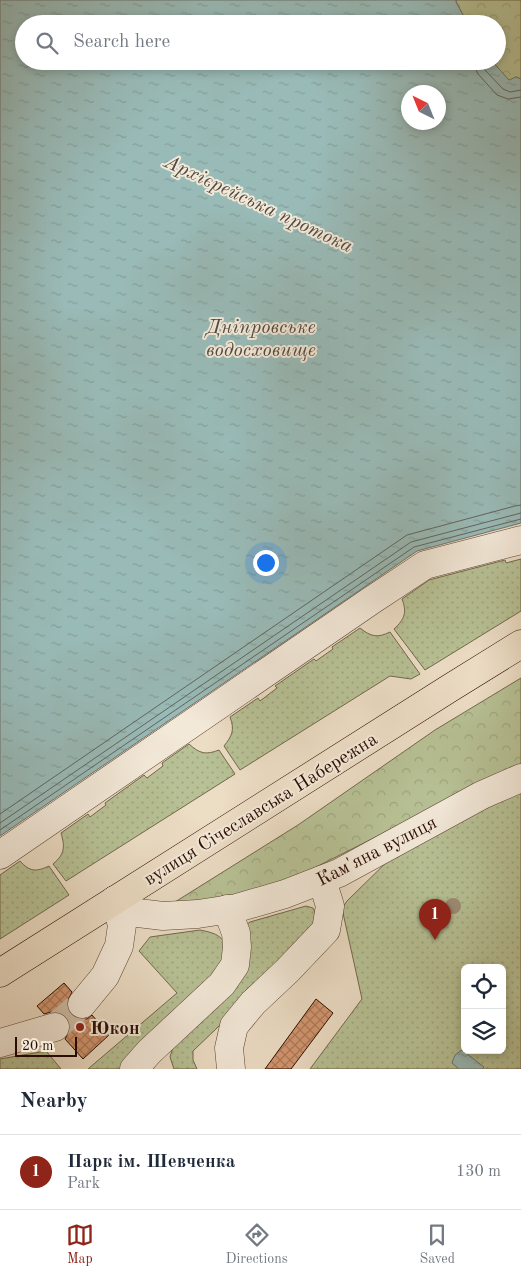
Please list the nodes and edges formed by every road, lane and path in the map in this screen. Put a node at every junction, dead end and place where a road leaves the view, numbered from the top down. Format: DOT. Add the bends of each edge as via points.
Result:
graph roads {
  1 [pos="521,540"];
  2 [pos="521,644"];
  3 [pos="521,778"];
  4 [pos="0,855"];
  5 [pos="322,880"];
  6 [pos="115,900"];
  7 [pos="227,909"];
  8 [pos="0,973"];
  9 [pos="82,1004"];
  10 [pos="55,1027"];
  11 [pos="0,1043"];
  12 [pos="134,1069"];
  13 [pos="231,1069"];
  1 -- 4 [label="street" via="424,565"];
  2 -- 6 [label="main road, вулиця Січеславська Набережна"];
  3 -- 5 [label="street, Кам'яна вулиця" via="482,794"];
  5 -- 7 [label="street, Кам'яна вулиця"];
  5 -- 13 [label="street" via="330,906 326,930 234,1026 229,1048"];
  6 -- 7 [label="street, Кам'яна вулиця" via="138,913 163,916"];
  6 -- 8 [label="main road, вулиця Січеславська Набережна"];
  6 -- 9 [label="street" via="122,925 119,946 105,976"];
  7 -- 12 [label="street" via="236,932 234,965 222,984"];
  10 -- 11 [label="street"];
}
